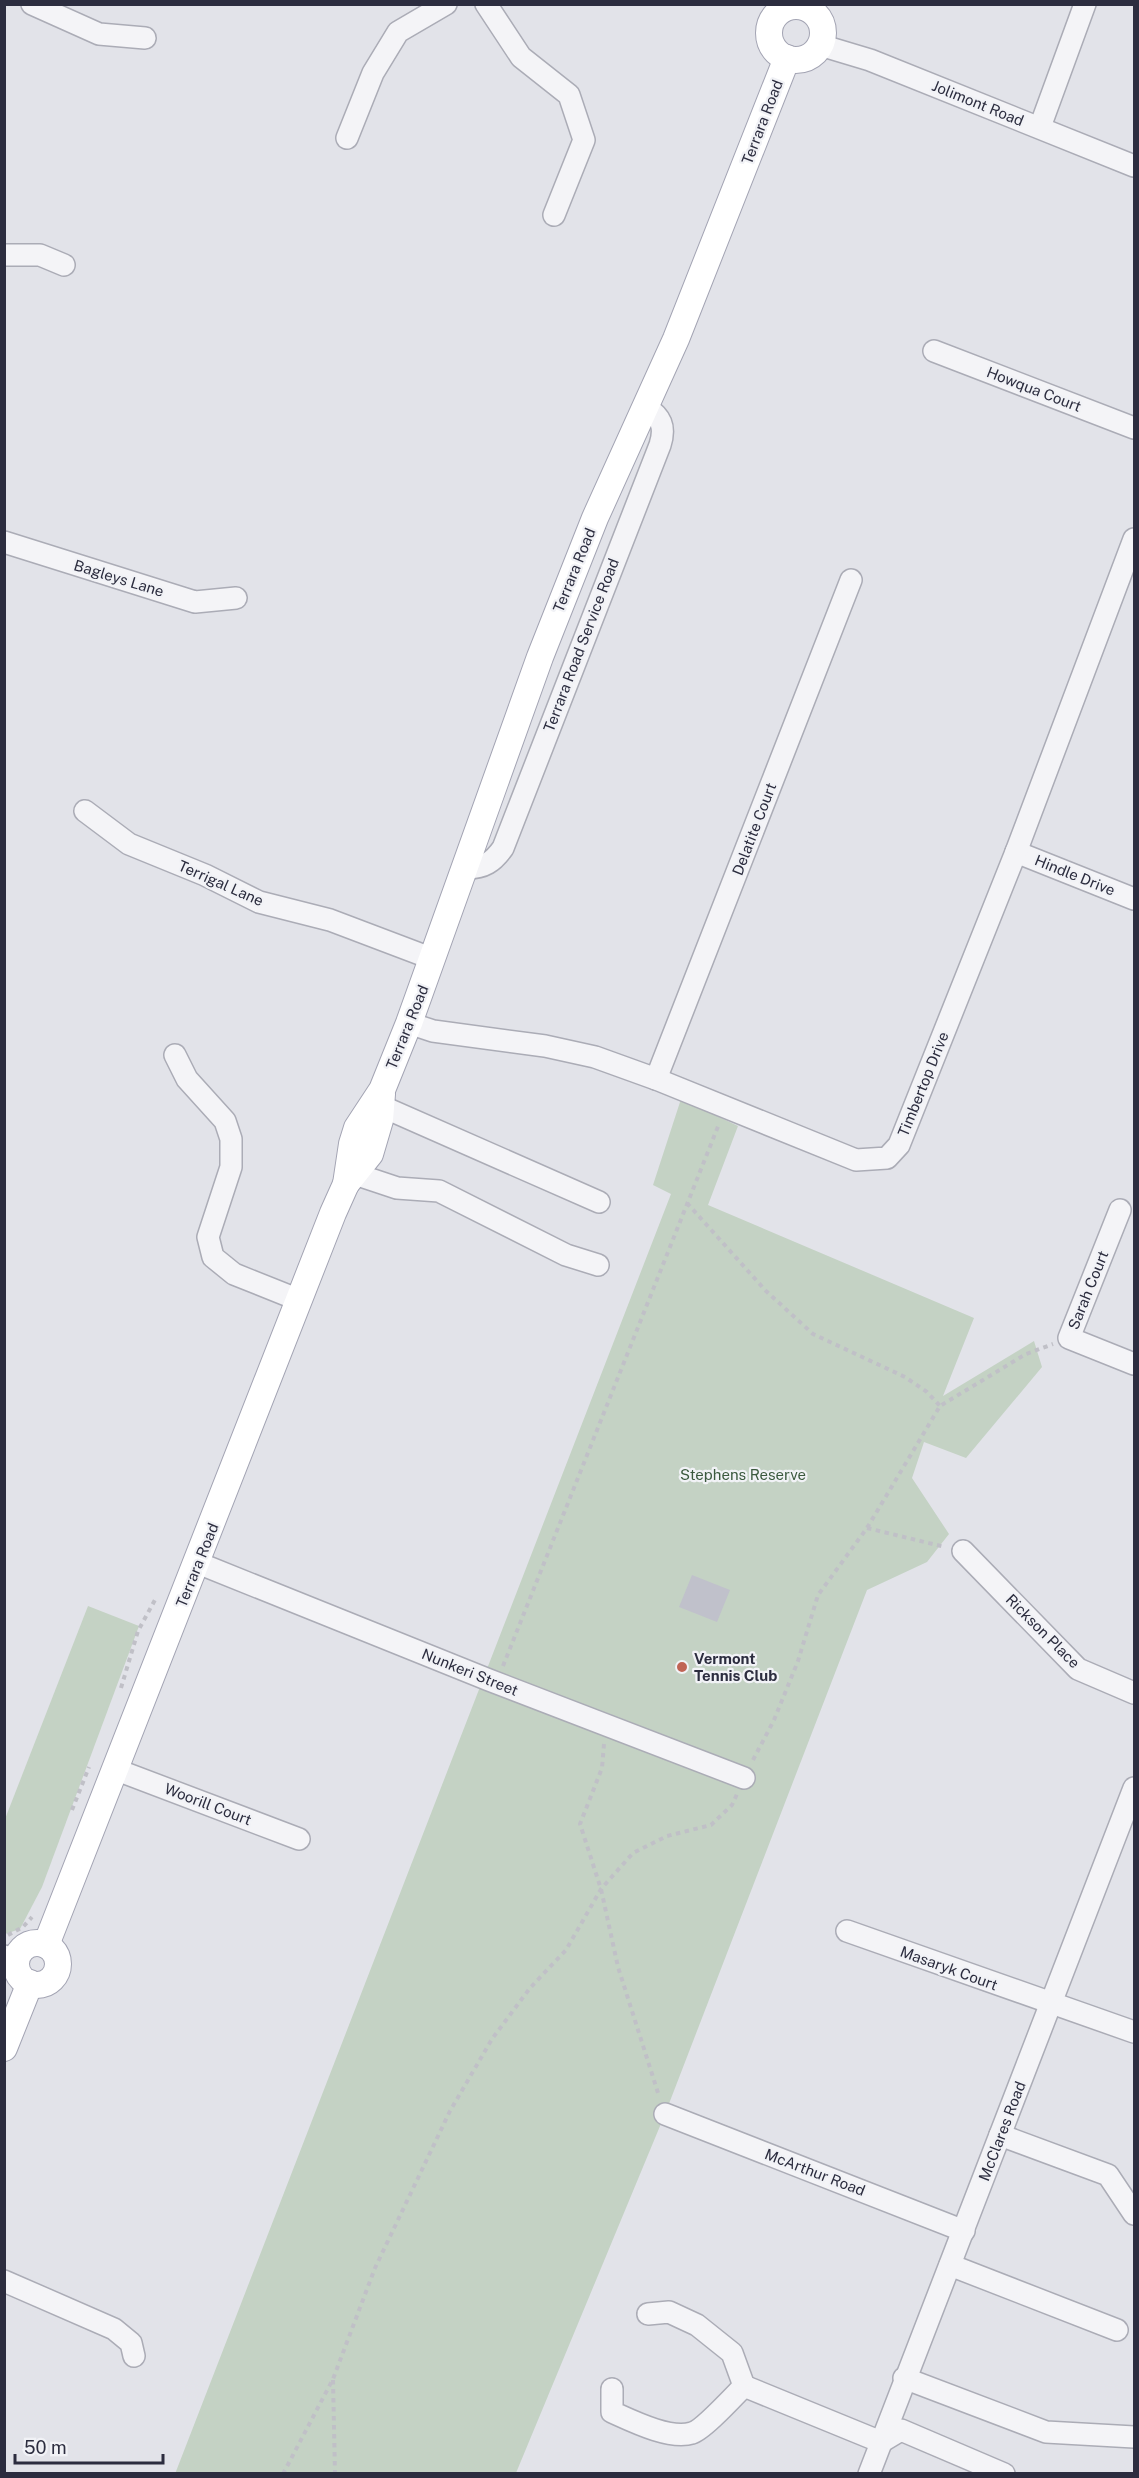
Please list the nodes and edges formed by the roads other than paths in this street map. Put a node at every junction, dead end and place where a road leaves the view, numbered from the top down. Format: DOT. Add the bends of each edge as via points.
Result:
graph roads {
  1 [pos="32,4"];
  2 [pos="446,4"];
  3 [pos="486,4"];
  4 [pos="1085,4"];
  5 [pos="805,6"];
  6 [pos="145,38"];
  7 [pos="820,45"];
  8 [pos="787,58"];
  9 [pos="1040,127"];
  10 [pos="347,138"];
  11 [pos="1134,166"];
  12 [pos="554,215"];
  13 [pos="4,255"];
  14 [pos="64,265"];
  15 [pos="934,351"];
  16 [pos="645,406"];
  17 [pos="1134,428"];
  18 [pos="1134,539"];
  19 [pos="4,542"];
  20 [pos="851,580"];
  21 [pos="236,598"];
  22 [pos="85,811"];
  23 [pos="1016,852"];
  24 [pos="467,868"];
  25 [pos="1134,898"];
  26 [pos="433,959"];
  27 [pos="409,1023"];
  28 [pos="175,1055"];
  29 [pos="656,1078"];
  30 [pos="379,1100"];
  31 [pos="349,1177"];
  32 [pos="599,1202"];
  33 [pos="1120,1210"];
  34 [pos="598,1265"];
  35 [pos="299,1300"];
  36 [pos="1134,1364"];
  37 [pos="963,1551"];
  38 [pos="198,1563"];
  39 [pos="1134,1693"];
  40 [pos="117,1770"];
  41 [pos="744,1778"];
  42 [pos="1134,1788"];
  43 [pos="299,1839"];
  44 [pos="847,1931"];
  45 [pos="46,1946"];
  46 [pos="10,1958"];
  47 [pos="30,1983"];
  48 [pos="1052,2002"];
  49 [pos="1134,2032"];
  50 [pos="4,2048"];
  51 [pos="665,2114"];
  52 [pos="1000,2135"];
  53 [pos="1134,2214"];
  54 [pos="964,2231"];
  55 [pos="950,2265"];
  56 [pos="4,2281"];
  57 [pos="648,2314"];
  58 [pos="1118,2330"];
  59 [pos="134,2356"];
  60 [pos="904,2378"];
  61 [pos="744,2386"];
  62 [pos="612,2389"];
  63 [pos="1134,2437"];
  64 [pos="881,2442"];
  65 [pos="868,2474"];
  66 [pos="1004,2474"];
  1 -- 6 [label="street" via="99,34"];
  2 -- 10 [label="street" via="398,32 373,73"];
  3 -- 12 [label="street" via="521,57 569,95 584,140"];
  4 -- 9 [label="street"];
  5 -- 7 [label="main road" via="819,19"];
  5 -- 8 [label="main road" via="782,9 771,23 769,38"];
  7 -- 8 [label="main road" via="807,58"];
  7 -- 9 [label="street, Jolimont Road" via="870,60"];
  8 -- 16 [label="main road, Terrara Road"];
  9 -- 11 [label="street, Jolimont Road"];
  13 -- 14 [label="street" via="40,255"];
  15 -- 17 [label="street, Howqua Court"];
  16 -- 24 [label="main road, Terrara Road" via="540,657"];
  16 -- 24 [label="street, Terrara Road Service Road" via="663,424 660,445 503,848 486,865"];
  18 -- 23 [label="street, Timbertop Drive"];
  19 -- 21 [label="street, Bagleys Lane" via="195,602"];
  20 -- 29 [label="street, Delatite Court"];
  22 -- 26 [label="street, Terrigal Lane" via="129,844 259,902 330,920"];
  23 -- 25 [label="street, Hindle Drive"];
  23 -- 29 [label="street, Timbertop Drive" via="899,1145 887,1158 856,1160"];
  24 -- 26 [label="main road, Terrara Road"];
  26 -- 27 [label="main road, Terrara Road"];
  27 -- 29 [label="street, Timbertop Drive" via="433,1031 545,1046"];
  27 -- 30 [label="main road, Terrara Road"];
  28 -- 35 [label="street" via="186,1079 225,1121 231,1139 231,1167 208,1237 213,1257 234,1274"];
  30 -- 31 [label="main road, Terrara Road" via="357,1128"];
  30 -- 32 [label="street"];
  31 -- 34 [label="street" via="397,1188 439,1191 566,1255"];
  31 -- 35 [label="main road, Terrara Road"];
  33 -- 36 [label="street, Sarah Court" via="1069,1338"];
  35 -- 38 [label="main road, Terrara Road"];
  37 -- 39 [label="street, Rickson Place" via="1078,1668"];
  38 -- 40 [label="main road, Terrara Road"];
  38 -- 41 [label="street, Nunkeri Street"];
  40 -- 43 [label="street, Woorill Court"];
  40 -- 45 [label="main road, Terrara Road"];
  42 -- 48 [label="street, McClares Road"];
  44 -- 48 [label="street, Masaryk Court"];
  45 -- 46 [label="main road" via="27,1946"];
  45 -- 47 [label="main road" via="56,1956 55,1974 45,1983"];
  46 -- 47 [label="main road" via="21,1977"];
  47 -- 50 [label="main road"];
  48 -- 49 [label="street, Masaryk Court"];
  48 -- 52 [label="street, McClares Road"];
  51 -- 54 [label="street, McArthur Road"];
  52 -- 53 [label="street" via="1108,2175"];
  52 -- 54 [label="street, McClares Road"];
  54 -- 55 [label="street, McClares Road"];
  55 -- 58 [label="street"];
  55 -- 60 [label="street, McClares Road"];
  56 -- 59 [label="street" via="114,2329 131,2343"];
  57 -- 61 [label="street" via="669,2312 698,2325 732,2353"];
  60 -- 63 [label="street" via="1046,2432"];
  60 -- 64 [label="street, McClares Road"];
  61 -- 62 [label="street" via="694,2433 682,2434 646,2427 612,2412"];
  61 -- 64 [label="street"];
  64 -- 65 [label="street, McClares Road"];
  64 -- 66 [label="street" via="901,2430"];
}
